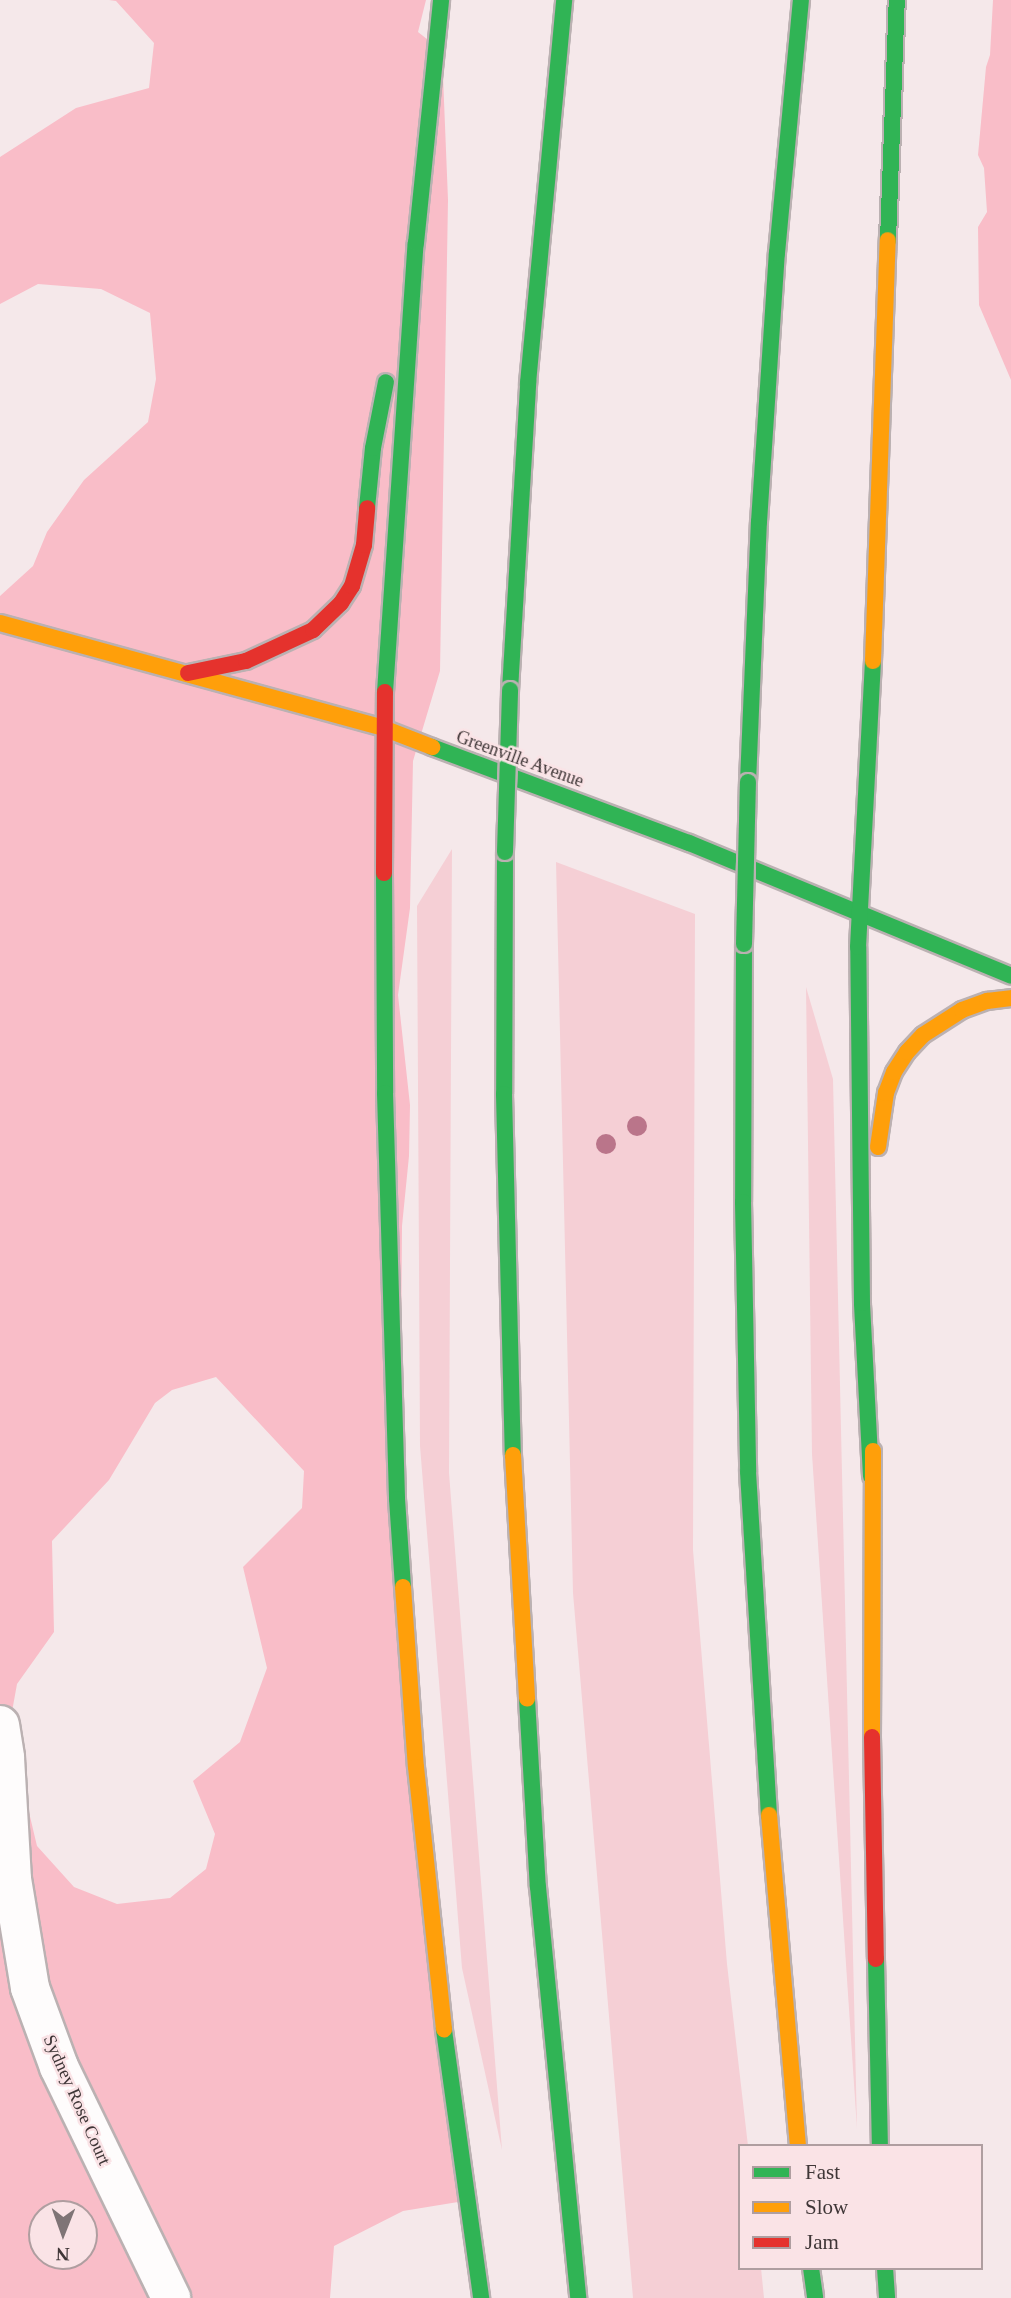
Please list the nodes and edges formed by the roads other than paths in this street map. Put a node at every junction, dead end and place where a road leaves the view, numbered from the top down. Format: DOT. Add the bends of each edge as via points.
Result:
graph roads {
  1 [pos="441,0"];
  2 [pos="564,0"];
  3 [pos="801,0"];
  4 [pos="897,0"];
  5 [pos="410,318"];
  6 [pos="0,623"];
  7 [pos="188,673"];
  8 [pos="383,728"];
  9 [pos="859,913"];
  10 [pos="1011,976"];
  11 [pos="1011,998"];
  12 [pos="878,1160"];
  13 [pos="880,1328"];
  14 [pos="871,1476"];
  15 [pos="0,1725"];
  16 [pos="798,2144"];
  17 [pos="880,2144"];
  18 [pos="811,2270"];
  19 [pos="885,2270"];
  20 [pos="171,2298"];
  21 [pos="481,2298"];
  22 [pos="578,2298"];
  23 [pos="815,2298"];
  24 [pos="887,2298"];
  1 -- 5 [label="main road"];
  2 -- 22 [label="main road, bridge" via="528,383 510,690 505,1107 514,1492 538,1888"];
  3 -- 16 [label="main road, bridge" via="779,226 761,495 748,782 743,1202 748,1472 762,1741"];
  4 -- 9 [label="main road"];
  5 -- 7 [label="main road" via="379,406 364,545 352,586 328,618 296,640 246,661"];
  5 -- 8 [label="main road"];
  6 -- 7 [label="main road, Greenville Avenue"];
  7 -- 8 [label="main road, Greenville Avenue"];
  8 -- 9 [label="main road, Greenville Avenue" via="689,843"];
  8 -- 21 [label="main road" via="385,1093 397,1499 428,1886"];
  9 -- 10 [label="main road, Greenville Avenue"];
  9 -- 14 [label="main road" via="862,1303"];
  11 -- 12 [label="main road" via="962,1010 923,1035 907,1052 886,1093"];
  13 -- 14 [label="main road"];
  14 -- 17 [label="main road"];
  15 -- 20 [label="street, Sydney Rose Court" via="12,1879 30,1988 59,2067"];
  18 -- 23 [label="main road"];
  19 -- 24 [label="main road"];
}
